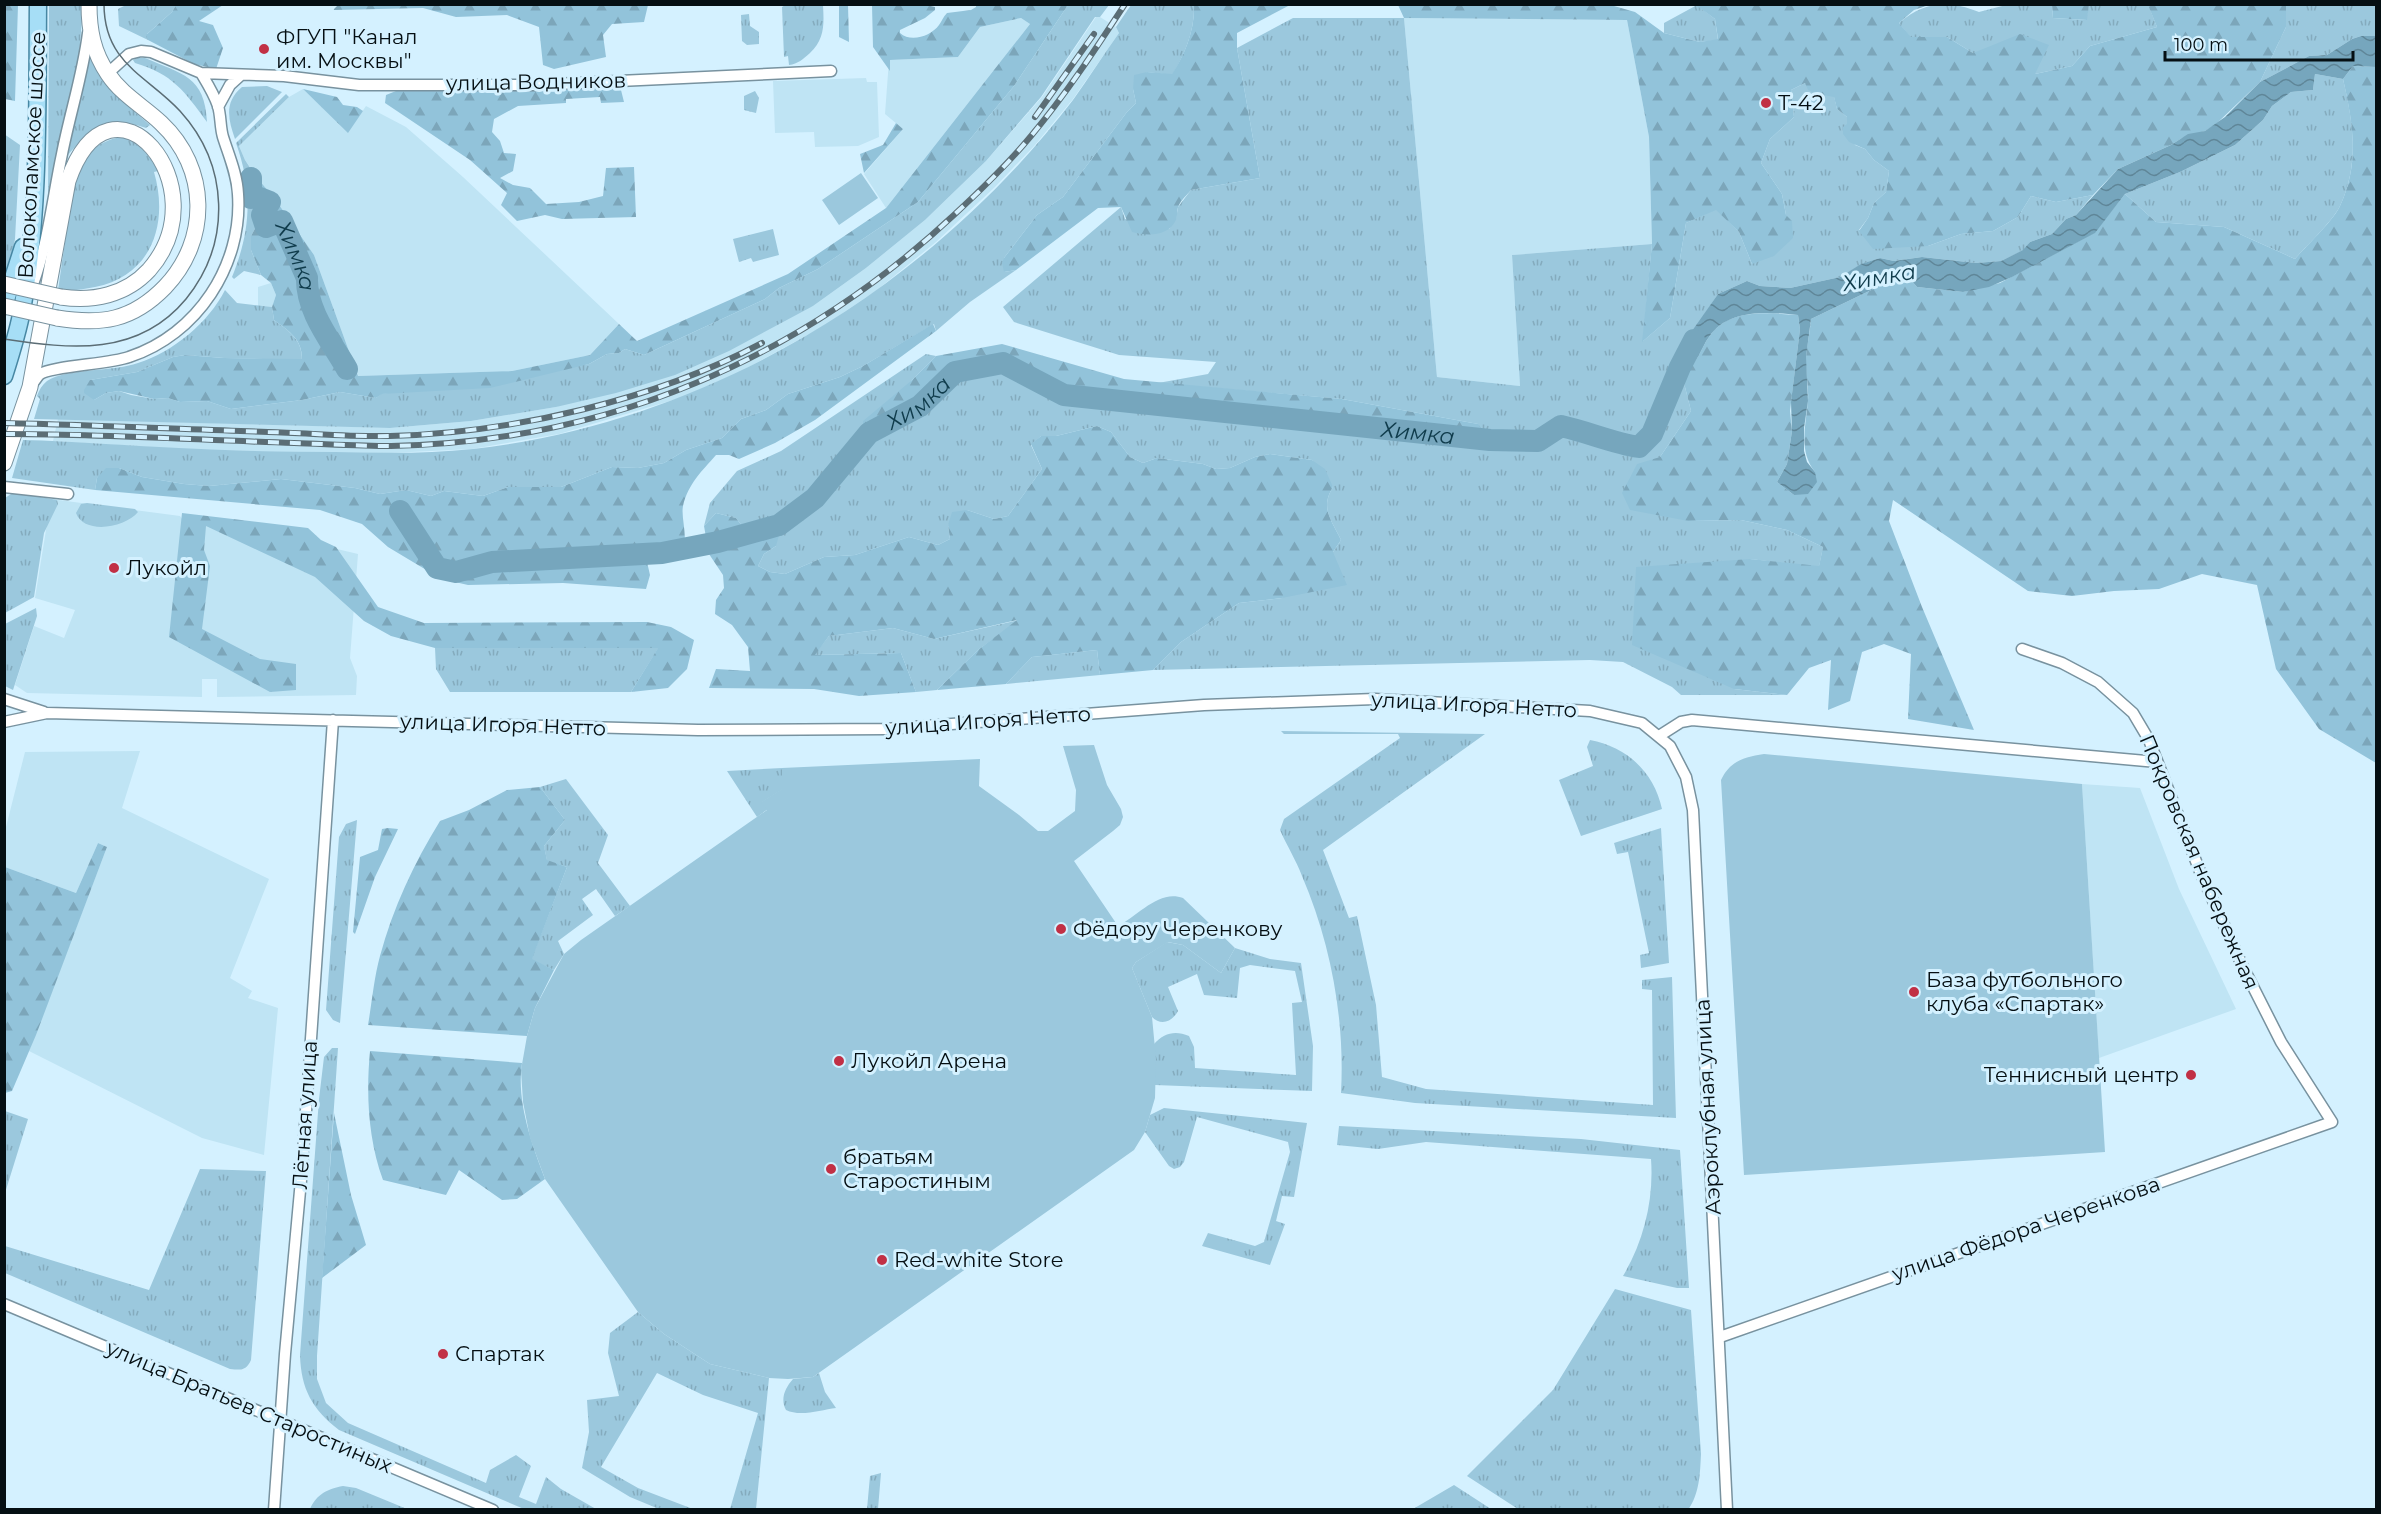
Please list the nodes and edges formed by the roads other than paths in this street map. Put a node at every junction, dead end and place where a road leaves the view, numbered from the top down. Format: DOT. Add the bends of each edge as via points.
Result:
graph roads {
  1 [pos="38,4"];
  2 [pos="89,4"];
  3 [pos="89,24"];
  4 [pos="831,71"];
  5 [pos="201,73"];
  6 [pos="108,74"];
  7 [pos="241,75"];
  8 [pos="218,107"];
  9 [pos="33,210"];
  10 [pos="4,284"];
  11 [pos="4,306"];
  12 [pos="22,312"];
  13 [pos="4,376"];
  14 [pos="30,387"];
  15 [pos="4,463"];
  16 [pos="4,487"];
  17 [pos="68,494"];
  18 [pos="2022,649"];
  19 [pos="4,699"];
  20 [pos="47,713"];
  21 [pos="333,720"];
  22 [pos="4,722"];
  23 [pos="1642,723"];
  24 [pos="1659,736"];
  25 [pos="2157,762"];
  26 [pos="2332,1122"];
  27 [pos="4,1304"];
  28 [pos="1720,1337"];
  29 [pos="280,1419"];
  30 [pos="274,1509"];
  31 [pos="493,1509"];
  32 [pos="1727,1509"];
  1 -- 9 [label="main road, Волоколамское шоссе"];
  2 -- 3 [label="main road"];
  3 -- 6 [label="main road" via="94,46"];
  3 -- 12 [label="street" via="48,237"];
  4 -- 7 [label="street, улица Водников" via="521,85 359,85"];
  5 -- 6 [label="street, улица Водников" via="141,51 129,54"];
  5 -- 7 [label="street, улица Водников"];
  5 -- 8 [label="street"];
  6 -- 11 [label="main road, bridge" via="126,95 162,124 186,157 197,189 196,236 171,281 133,312 86,323"];
  7 -- 8 [label="street"];
  8 -- 14 [label="street" via="236,176 237,232 229,260 206,302 155,345 130,357 50,370"];
  9 -- 11 [label="main road"];
  9 -- 12 [label="main road, Волоколамское шоссе"];
  10 -- 14 [label="main road, bridge" via="61,297 91,299 116,292 144,275 160,254 172,223 172,185 165,166 146,139 121,129 105,132 87,143 75,160 68,181 51,272"];
  12 -- 13 [label="main road, Волоколамское шоссе"];
  14 -- 15 [label="main road"];
  16 -- 17 [label="street"];
  18 -- 25 [label="street, Покровская набережная" via="2062,663 2098,682 2124,703 2149,740"];
  19 -- 20 [label="street"];
  20 -- 21 [label="street, улица Игоря Нетто"];
  20 -- 22 [label="street"];
  21 -- 23 [label="street, улица Игоря Нетто" via="671,730 885,729 1204,705 1376,699 1590,711"];
  21 -- 29 [label="street, Лётная улица" via="302,1169"];
  23 -- 24 [label="street, Аэроклубная улица"];
  24 -- 25 [label="street" via="1692,720"];
  24 -- 28 [label="street, Аэроклубная улица" via="1670,746 1686,777 1693,810"];
  25 -- 26 [label="street, Покровская набережная" via="2241,963 2281,1042"];
  26 -- 28 [label="street, улица Фёдора Черенкова"];
  27 -- 29 [label="street, улица Братьев Старостиных"];
  28 -- 32 [label="street, Аэроклубная улица"];
  29 -- 30 [label="street, Лётная улица"];
  29 -- 31 [label="street, улица Братьев Старостиных"];
}
